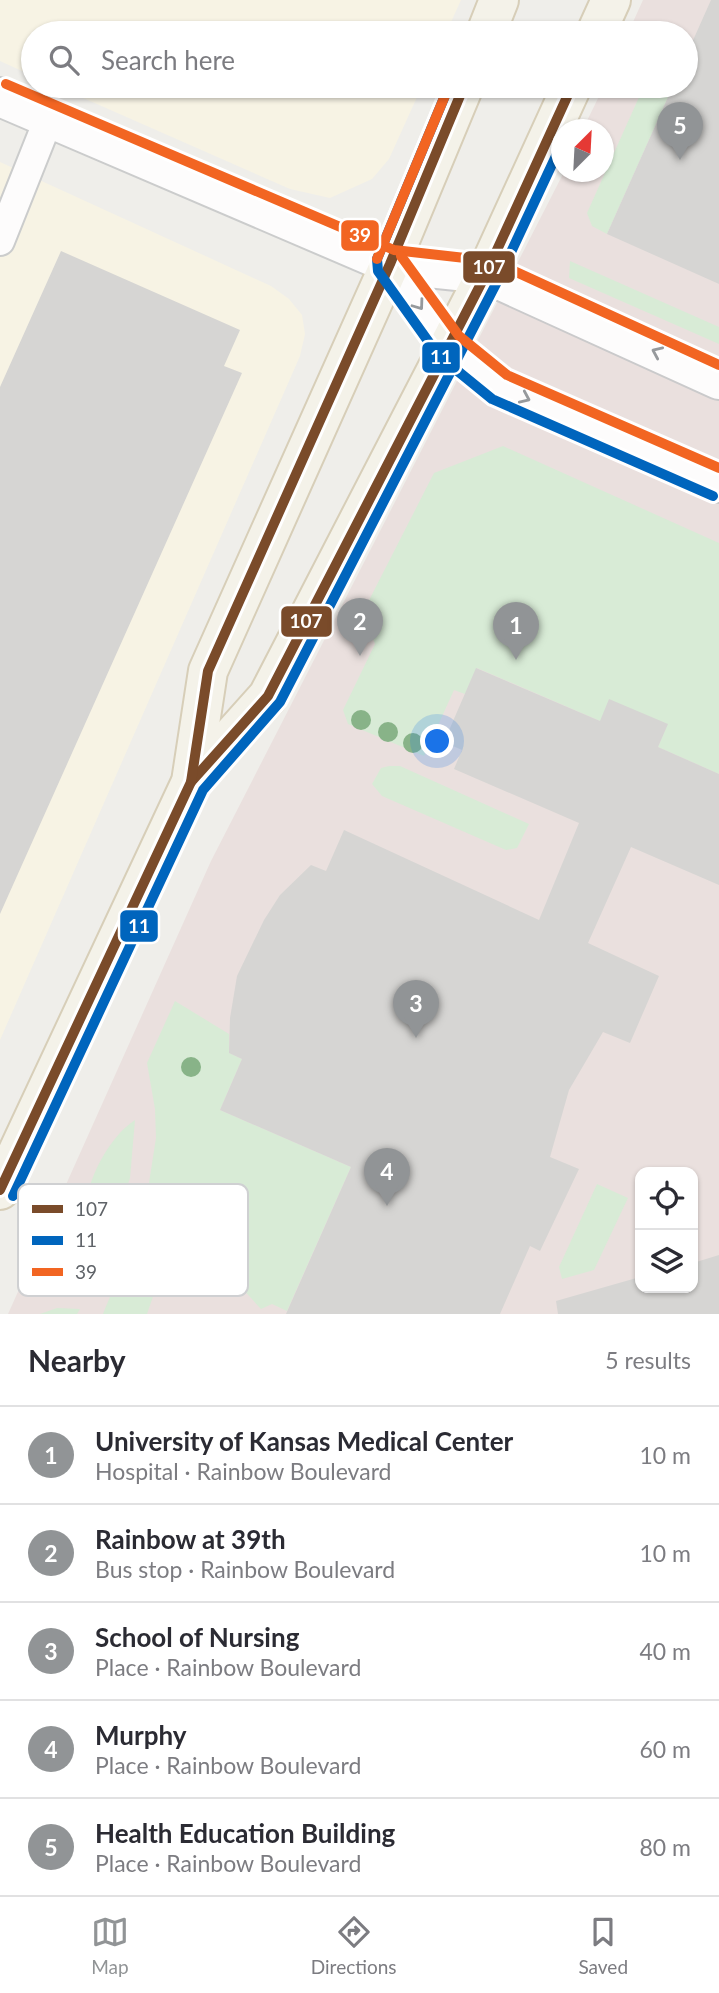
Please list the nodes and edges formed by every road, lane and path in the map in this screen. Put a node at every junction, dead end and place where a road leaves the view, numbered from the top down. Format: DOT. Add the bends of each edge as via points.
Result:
graph roads {
  1 [pos="499,0"];
  2 [pos="611,0"];
  3 [pos="491,21"];
  4 [pos="601,21"];
  5 [pos="0,97"];
  6 [pos="459,98"];
  7 [pos="567,98"];
  8 [pos="49,118"];
  9 [pos="0,241"];
  10 [pos="390,264"];
  11 [pos="486,274"];
  12 [pos="449,346"];
  13 [pos="719,380"];
  14 [pos="719,483"];
  15 [pos="191,782"];
  16 [pos="0,1190"];
  1 -- 3 [label="main road"];
  2 -- 4 [label="main road"];
  5 -- 8 [label="main road"];
  6 -- 10 [label="main road"];
  7 -- 11 [label="main road"];
  8 -- 9 [label="lane"];
  8 -- 10 [label="main road"];
  10 -- 11 [label="main road"];
  10 -- 12 [label="main road, one-way"];
  10 -- 15 [label="main road" via="208,671"];
  11 -- 12 [label="main road"];
  13 -- 11 [label="main road, one-way"];
  12 -- 14 [label="main road, one-way" via="500,387"];
  12 -- 15 [label="main road" via="268,696"];
  15 -- 16 [label="main road"];
}
